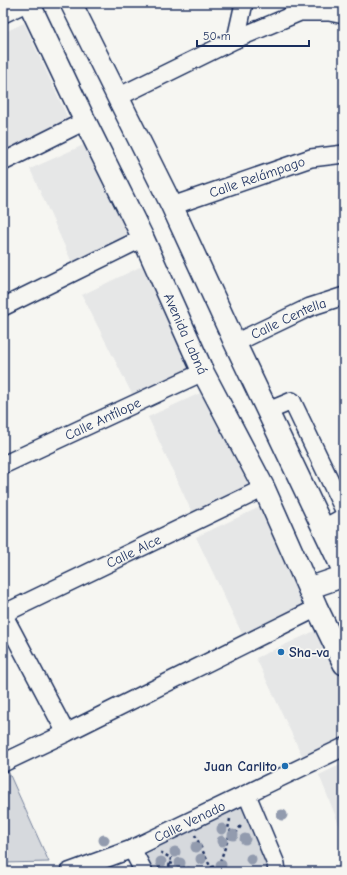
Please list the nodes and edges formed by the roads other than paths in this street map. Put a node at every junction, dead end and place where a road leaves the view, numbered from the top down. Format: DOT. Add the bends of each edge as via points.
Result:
graph roads {
  1 [pos="26,3"];
  2 [pos="29,3"];
  3 [pos="72,3"];
  4 [pos="244,3"];
  5 [pos="334,10"];
  6 [pos="3,14"];
  7 [pos="236,39"];
  8 [pos="118,97"];
  9 [pos="85,121"];
  10 [pos="344,154"];
  11 [pos="3,162"];
  12 [pos="172,206"];
  13 [pos="143,238"];
  14 [pos="344,296"];
  15 [pos="3,307"];
  16 [pos="235,343"];
  17 [pos="203,372"];
  18 [pos="3,464"];
  19 [pos="264,488"];
  20 [pos="337,525"];
  21 [pos="343,568"];
  22 [pos="309,588"];
  23 [pos="317,608"];
  24 [pos="3,614"];
  25 [pos="344,664"];
  26 [pos="66,733"];
  27 [pos="344,747"];
  28 [pos="3,763"];
  29 [pos="245,801"];
  30 [pos="139,857"];
  31 [pos="69,872"];
  32 [pos="277,872"];
  1 -- 6 [label="street"];
  2 -- 9 [label="street, Avenida Labná"];
  3 -- 8 [label="street"];
  4 -- 7 [label="street"];
  5 -- 7 [label="street" via="300,12"];
  7 -- 8 [label="street"];
  8 -- 12 [label="street"];
  9 -- 11 [label="street"];
  9 -- 13 [label="street, Avenida Labná"];
  10 -- 12 [label="street, Calle Relámpago" via="311,158"];
  12 -- 16 [label="street"];
  13 -- 15 [label="street"];
  13 -- 17 [label="street, Avenida Labná"];
  14 -- 16 [label="street, Calle Centella" via="310,306"];
  16 -- 20 [label="street" via="268,412"];
  17 -- 18 [label="street, Calle Antílope"];
  17 -- 19 [label="street, Avenida Labná"];
  19 -- 22 [label="street, Avenida Labná"];
  19 -- 24 [label="street, Calle Alce"];
  20 -- 21 [label="street"];
  21 -- 22 [label="street"];
  22 -- 23 [label="street, Avenida Labná"];
  23 -- 25 [label="street, Avenida Labná"];
  23 -- 26 [label="street"];
  24 -- 26 [label="street, Calle Alce"];
  26 -- 28 [label="street"];
  27 -- 29 [label="street, Calle Venado"];
  29 -- 30 [label="street, Calle Venado" via="189,822"];
  29 -- 32 [label="street" via="276,864"];
  30 -- 31 [label="street, Calle Venado"];
}
